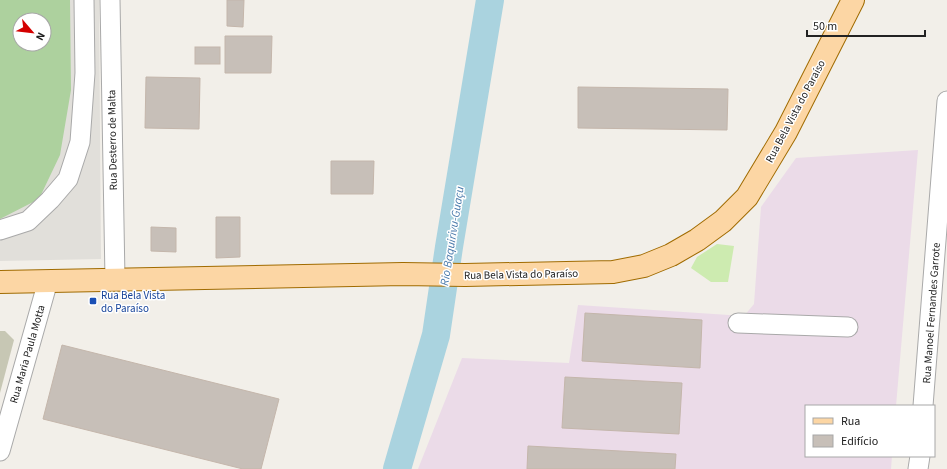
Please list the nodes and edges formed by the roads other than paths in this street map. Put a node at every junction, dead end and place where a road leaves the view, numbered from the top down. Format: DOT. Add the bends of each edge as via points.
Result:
graph roads {
  1 [pos="84,0"];
  2 [pos="110,0"];
  3 [pos="853,0"];
  4 [pos="947,101"];
  5 [pos="0,230"];
  6 [pos="115,279"];
  7 [pos="48,281"];
  8 [pos="0,282"];
  9 [pos="738,323"];
  10 [pos="848,327"];
  11 [pos="923,405"];
  12 [pos="0,451"];
  13 [pos="920,457"];
  14 [pos="918,469"];
  1 -- 5 [label="street" via="85,73 80,142 68,179 28,221"];
  2 -- 6 [label="street, Rua Desterro de Malta"];
  3 -- 6 [label="main road, Rua Bela Vista do Paraíso" via="786,132 747,197 723,221 697,240 671,255 644,266 613,272"];
  4 -- 11 [label="street, Rua Manoel Fernandes Garrote"];
  6 -- 7 [label="main road, Rua Bela Vista do Paraíso"];
  7 -- 8 [label="main road, Rua Bela Vista do Paraíso"];
  7 -- 12 [label="street, Rua Maria Paula Motta"];
  9 -- 10 [label="street"];
  13 -- 14 [label="street"];
}
